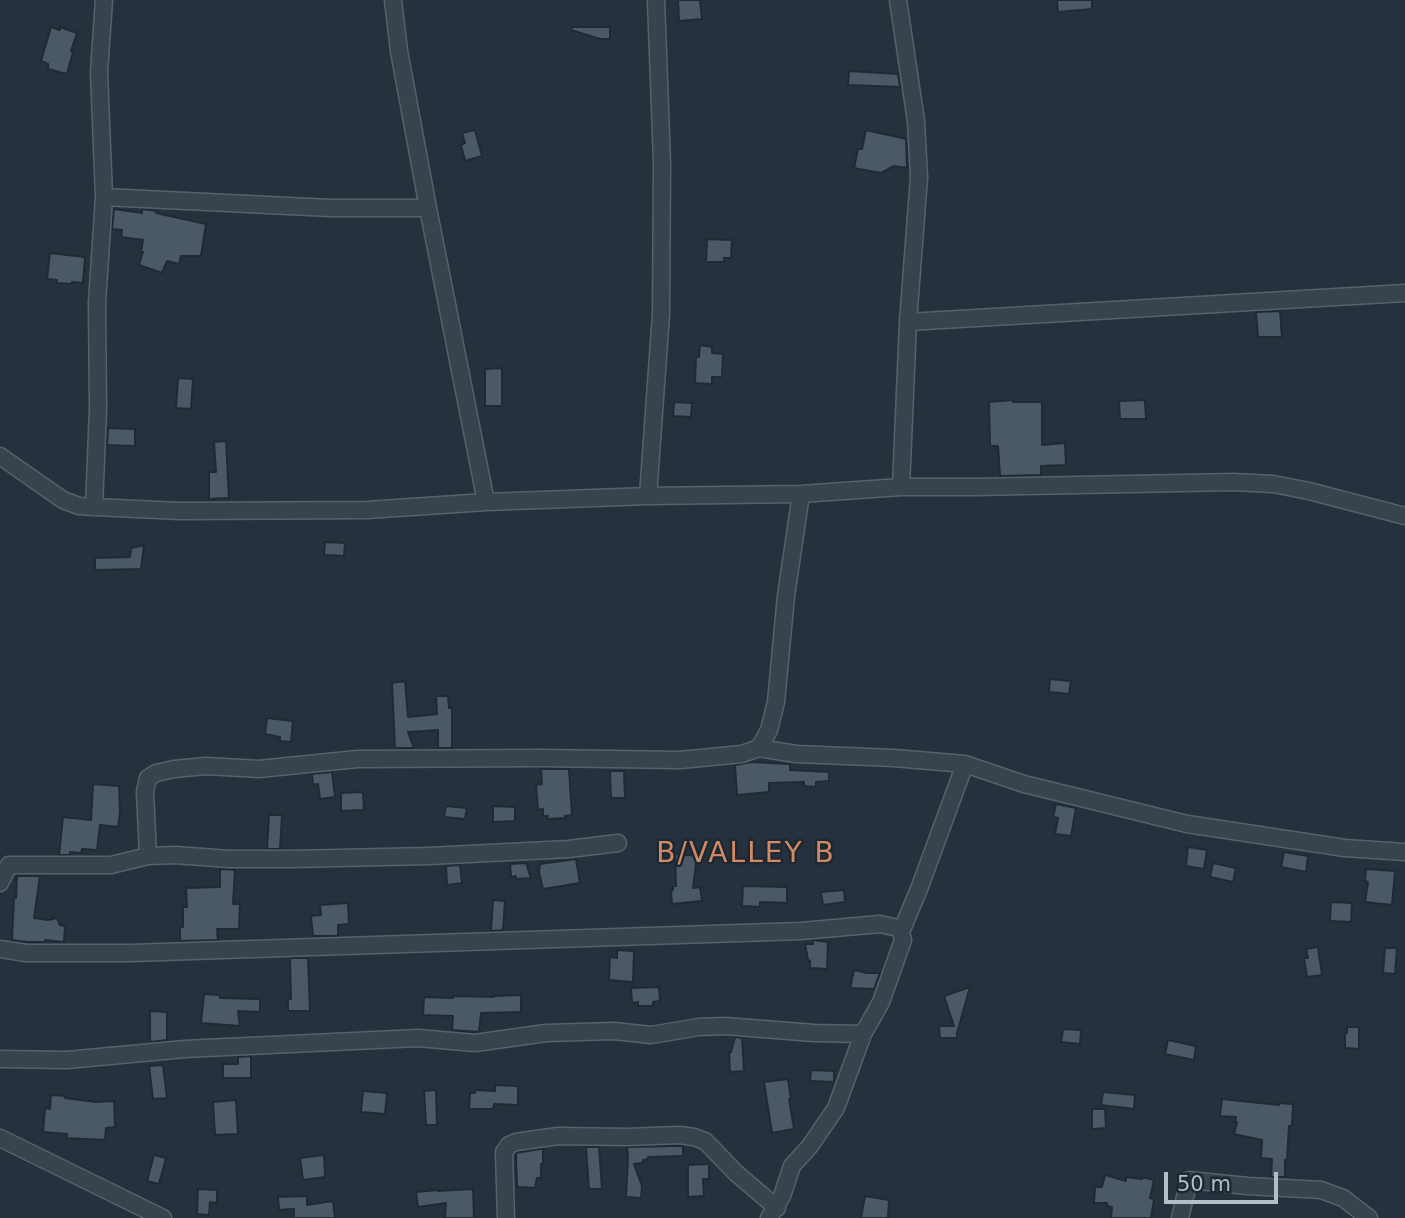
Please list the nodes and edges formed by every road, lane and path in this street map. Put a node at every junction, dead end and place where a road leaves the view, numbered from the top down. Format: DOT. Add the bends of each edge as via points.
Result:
graph roads {
  1 [pos="104,0"];
  2 [pos="393,0"];
  3 [pos="656,0"];
  4 [pos="898,0"];
  5 [pos="104,197"];
  6 [pos="428,208"];
  7 [pos="1405,293"];
  8 [pos="908,322"];
  9 [pos="0,456"];
  10 [pos="901,487"];
  11 [pos="801,494"];
  12 [pos="648,496"];
  13 [pos="486,502"];
  14 [pos="94,507"];
  15 [pos="1405,516"];
  16 [pos="758,748"];
  17 [pos="965,764"];
  18 [pos="618,843"];
  19 [pos="1405,852"];
  20 [pos="148,856"];
  21 [pos="5,862"];
  22 [pos="0,883"];
  23 [pos="901,932"];
  24 [pos="0,949"];
  25 [pos="863,1034"];
  26 [pos="0,1059"];
  27 [pos="0,1138"];
  28 [pos="773,1213"];
  29 [pos="163,1218"];
  30 [pos="506,1218"];
  31 [pos="1180,1218"];
  32 [pos="1369,1218"];
  1 -- 5 [label="street" via="99,72"];
  2 -- 6 [label="street"];
  3 -- 12 [label="street" via="661,314"];
  4 -- 8 [label="street" via="916,121 919,177"];
  5 -- 6 [label="street"];
  5 -- 14 [label="street" via="97,303"];
  6 -- 13 [label="street"];
  7 -- 8 [label="street"];
  8 -- 10 [label="street"];
  9 -- 14 [label="street" via="63,500"];
  10 -- 11 [label="street"];
  10 -- 15 [label="street" via="1273,484"];
  11 -- 12 [label="street"];
  11 -- 16 [label="street" via="776,702 769,730"];
  12 -- 13 [label="street"];
  13 -- 14 [label="street" via="367,510"];
  16 -- 17 [label="street"];
  16 -- 20 [label="street" via="680,760 357,759 259,769 174,768 148,778"];
  17 -- 19 [label="street" via="1024,784 1187,824 1345,848"];
  17 -- 23 [label="street"];
  18 -- 20 [label="street" via="429,856"];
  20 -- 21 [label="street" via="111,865"];
  21 -- 22 [label="street"];
  23 -- 24 [label="street" via="880,924 801,931 131,953"];
  23 -- 25 [label="street" via="903,940 881,1002"];
  25 -- 26 [label="street" via="726,1026 652,1035 546,1033 475,1043 418,1038 185,1049 67,1060"];
  25 -- 28 [label="street" via="836,1108 792,1166"];
  27 -- 29 [label="street"];
  28 -- 30 [label="street" via="705,1141 694,1137 558,1136 516,1142 504,1152"];
  31 -- 32 [label="street" via="1189,1180 1321,1191 1343,1198"];
}
